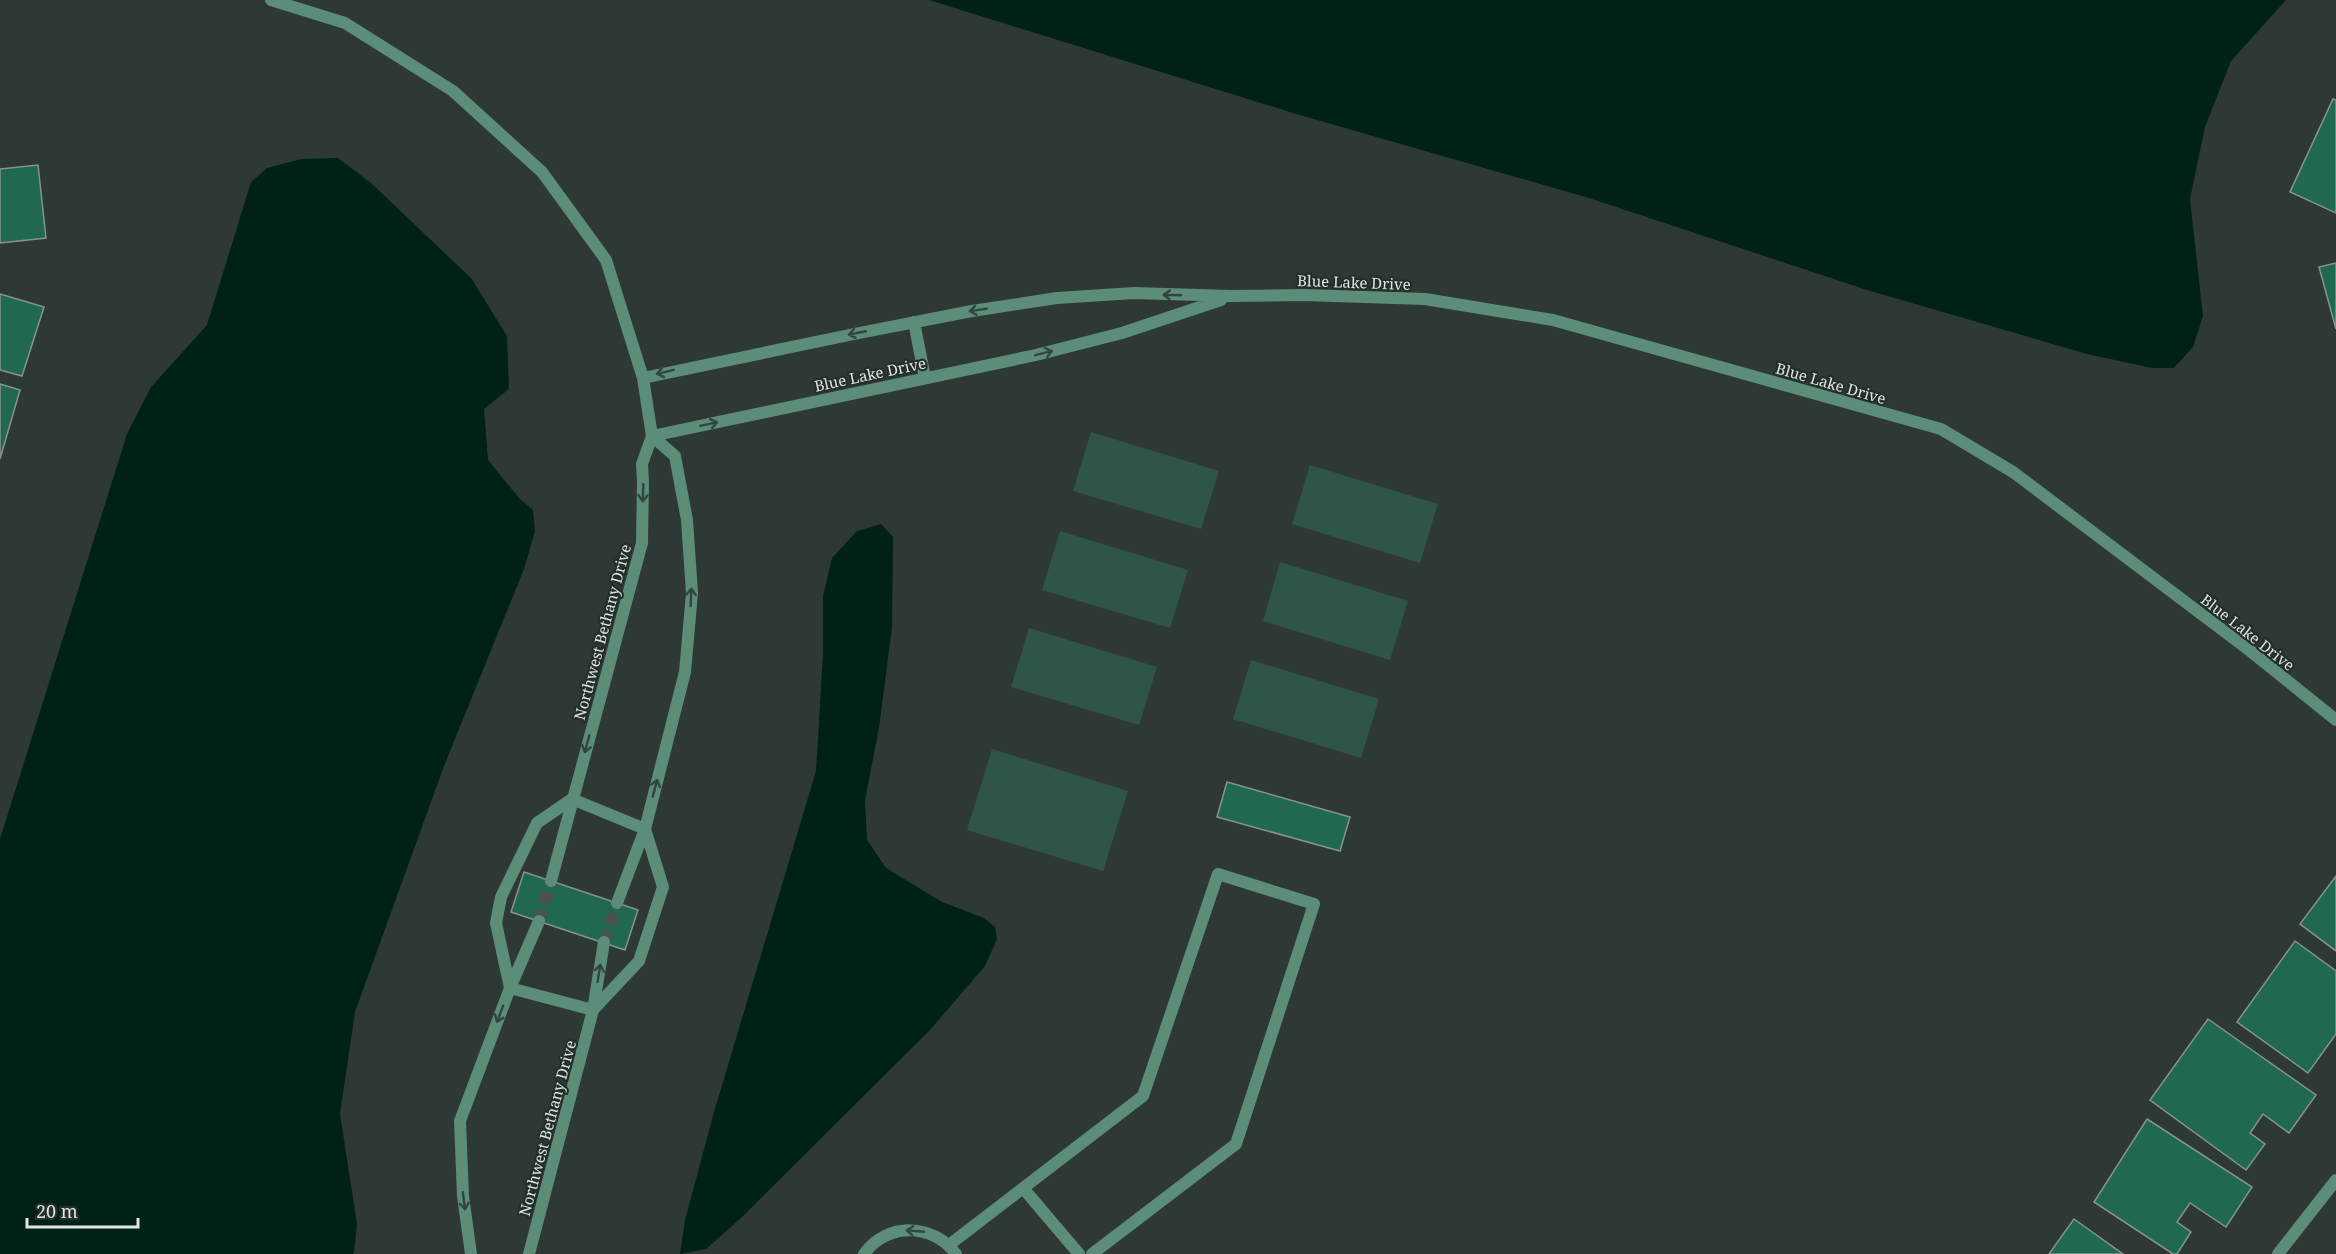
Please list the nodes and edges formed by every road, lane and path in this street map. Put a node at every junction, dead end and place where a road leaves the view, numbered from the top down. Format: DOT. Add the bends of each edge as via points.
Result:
graph roads {
  1 [pos="271,0"];
  2 [pos="1230,297"];
  3 [pos="914,322"];
  4 [pos="643,378"];
  5 [pos="925,378"];
  6 [pos="652,436"];
  7 [pos="2336,720"];
  8 [pos="572,799"];
  9 [pos="645,829"];
  10 [pos="551,881"];
  11 [pos="617,903"];
  12 [pos="539,921"];
  13 [pos="603,942"];
  14 [pos="510,988"];
  15 [pos="593,1010"];
  16 [pos="2336,1180"];
  17 [pos="1023,1188"];
  18 [pos="952,1249"];
  19 [pos="471,1254"];
  20 [pos="529,1254"];
  21 [pos="864,1254"];
  22 [pos="1079,1254"];
  23 [pos="1092,1254"];
  24 [pos="2278,1254"];
  1 -- 4 [label="street, Northwest Bethany Drive" via="345,23 453,91 542,172 606,260"];
  2 -- 3 [label="street, Blue Lake Drive, one-way" via="1134,293 1057,298"];
  5 -- 2 [label="street, Blue Lake Drive, one-way" via="1122,333"];
  2 -- 7 [label="street, Blue Lake Drive" via="1304,295 1425,300 1553,320 1941,429 2013,472"];
  3 -- 4 [label="street, Blue Lake Drive, one-way"];
  3 -- 5 [label="street"];
  4 -- 6 [label="street, Northwest Bethany Drive"];
  6 -- 5 [label="street, Blue Lake Drive, one-way"];
  6 -- 8 [label="street, Northwest Bethany Drive, one-way" via="642,464 642,543"];
  9 -- 6 [label="street, one-way" via="686,672 692,593 687,520 675,456"];
  8 -- 9 [label="street"];
  8 -- 10 [label="street, Northwest Bethany Drive"];
  8 -- 14 [label="street" via="537,823 501,897 496,923"];
  9 -- 11 [label="street"];
  9 -- 15 [label="street, Northwest Bethany Drive" via="663,887 639,961"];
  12 -- 14 [label="street"];
  15 -- 13 [label="street, Northwest Bethany Drive, one-way"];
  14 -- 15 [label="street"];
  14 -- 19 [label="street, one-way" via="460,1121 463,1196"];
  15 -- 20 [label="street, Northwest Bethany Drive"];
  16 -- 24 [label="street"];
  17 -- 18 [label="street"];
  17 -- 22 [label="street"];
  17 -- 23 [label="street" via="1143,1096 1218,874 1314,904 1236,1144"];
  18 -- 21 [label="street, one-way" via="935,1235 900,1230 883,1236"];
}
